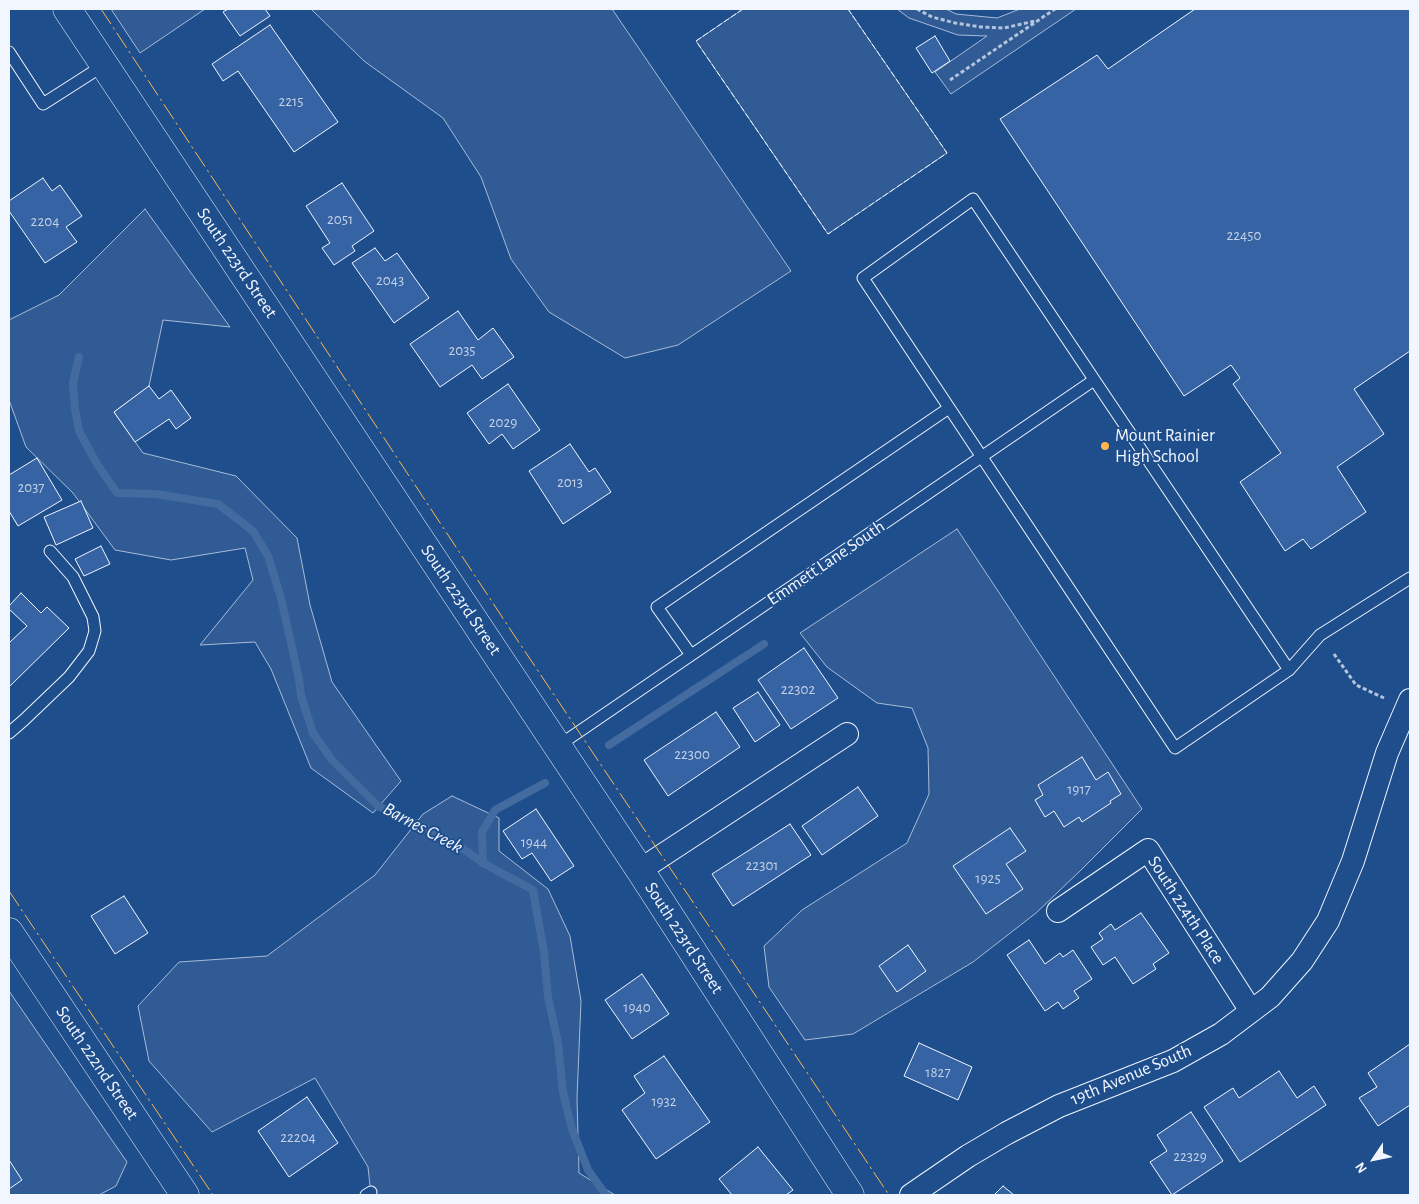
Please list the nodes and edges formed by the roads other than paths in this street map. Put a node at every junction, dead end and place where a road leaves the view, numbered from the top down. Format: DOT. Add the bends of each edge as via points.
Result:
graph roads {
  1 [pos="67,9"];
  2 [pos="9,52"];
  3 [pos="105,64"];
  4 [pos="1094,380"];
  5 [pos="949,408"];
  6 [pos="981,456"];
  7 [pos="50,551"];
  8 [pos="1410,578"];
  9 [pos="691,655"];
  10 [pos="1289,670"];
  11 [pos="1410,700"];
  12 [pos="9,733"];
  13 [pos="847,734"];
  14 [pos="558,746"];
  15 [pos="640,870"];
  16 [pos="1058,911"];
  17 [pos="9,932"];
  18 [pos="1251,1011"];
  19 [pos="185,1195"];
  20 [pos="850,1195"];
  21 [pos="911,1195"];
  1 -- 3 [label="street, South 223rd Street"];
  2 -- 3 [label="lane" via="43,104"];
  3 -- 14 [label="street, South 223rd Street"];
  4 -- 5 [label="lane" via="973,199 863,278"];
  4 -- 6 [label="lane, Emmett Lane South"];
  4 -- 10 [label="lane"];
  5 -- 6 [label="lane"];
  5 -- 9 [label="lane" via="657,606"];
  6 -- 9 [label="lane, Emmett Lane South"];
  6 -- 10 [label="lane" via="1175,748"];
  7 -- 12 [label="lane" via="73,577 93,617 95,631 89,651 69,677"];
  8 -- 10 [label="lane" via="1320,635"];
  9 -- 14 [label="lane, Emmett Lane South"];
  11 -- 18 [label="street, 19th Avenue South" via="1386,753 1353,861 1328,921 1302,961 1270,997"];
  13 -- 15 [label="street"];
  14 -- 15 [label="street, South 223rd Street"];
  15 -- 20 [label="street, South 223rd Street"];
  16 -- 18 [label="street, South 224th Place" via="1148,850"];
  17 -- 19 [label="street, South 222nd Street"];
  18 -- 21 [label="street, 19th Avenue South" via="1221,1034 1173,1061 1059,1106 1007,1133"];
}
